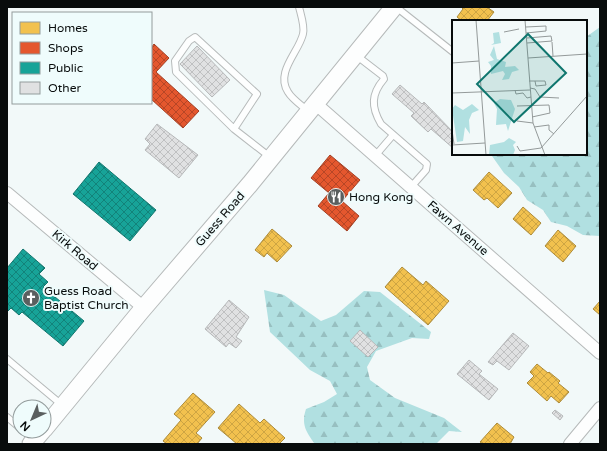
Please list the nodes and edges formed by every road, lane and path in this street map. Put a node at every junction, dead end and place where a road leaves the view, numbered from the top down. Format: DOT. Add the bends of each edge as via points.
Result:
graph roads {
  1 [pos="299,7"];
  2 [pos="395,7"];
  3 [pos="452,51"];
  4 [pos="356,54"];
  5 [pos="312,108"];
  6 [pos="234,129"];
  7 [pos="393,135"];
  8 [pos="375,156"];
  9 [pos="271,158"];
  10 [pos="411,187"];
  11 [pos="7,193"];
  12 [pos="144,308"];
  13 [pos="600,353"];
  14 [pos="7,359"];
  15 [pos="63,406"];
  16 [pos="600,408"];
  17 [pos="52,417"];
  18 [pos="570,444"];
  1 -- 5 [label="lane" via="304,33 288,65 284,82 287,91"];
  2 -- 3 [label="lane"];
  2 -- 4 [label="main road, Guess Road"];
  4 -- 5 [label="main road, Guess Road"];
  4 -- 7 [label="lane" via="383,76 384,80 377,87 372,101 381,124"];
  5 -- 8 [label="street, Fawn Avenue"];
  5 -- 9 [label="main road, Guess Road"];
  6 -- 6 [label="lane" via="256,94 195,37 188,41 175,61 176,72"];
  6 -- 9 [label="lane"];
  7 -- 8 [label="lane"];
  7 -- 10 [label="lane" via="427,164 426,170"];
  8 -- 10 [label="street, Fawn Avenue"];
  9 -- 12 [label="main road, Guess Road"];
  10 -- 13 [label="street, Fawn Avenue"];
  11 -- 12 [label="street, Kirk Road"];
  12 -- 15 [label="main road, Guess Road"];
  14 -- 15 [label="lane"];
  15 -- 17 [label="main road, Guess Road"];
  16 -- 18 [label="street"];
}
